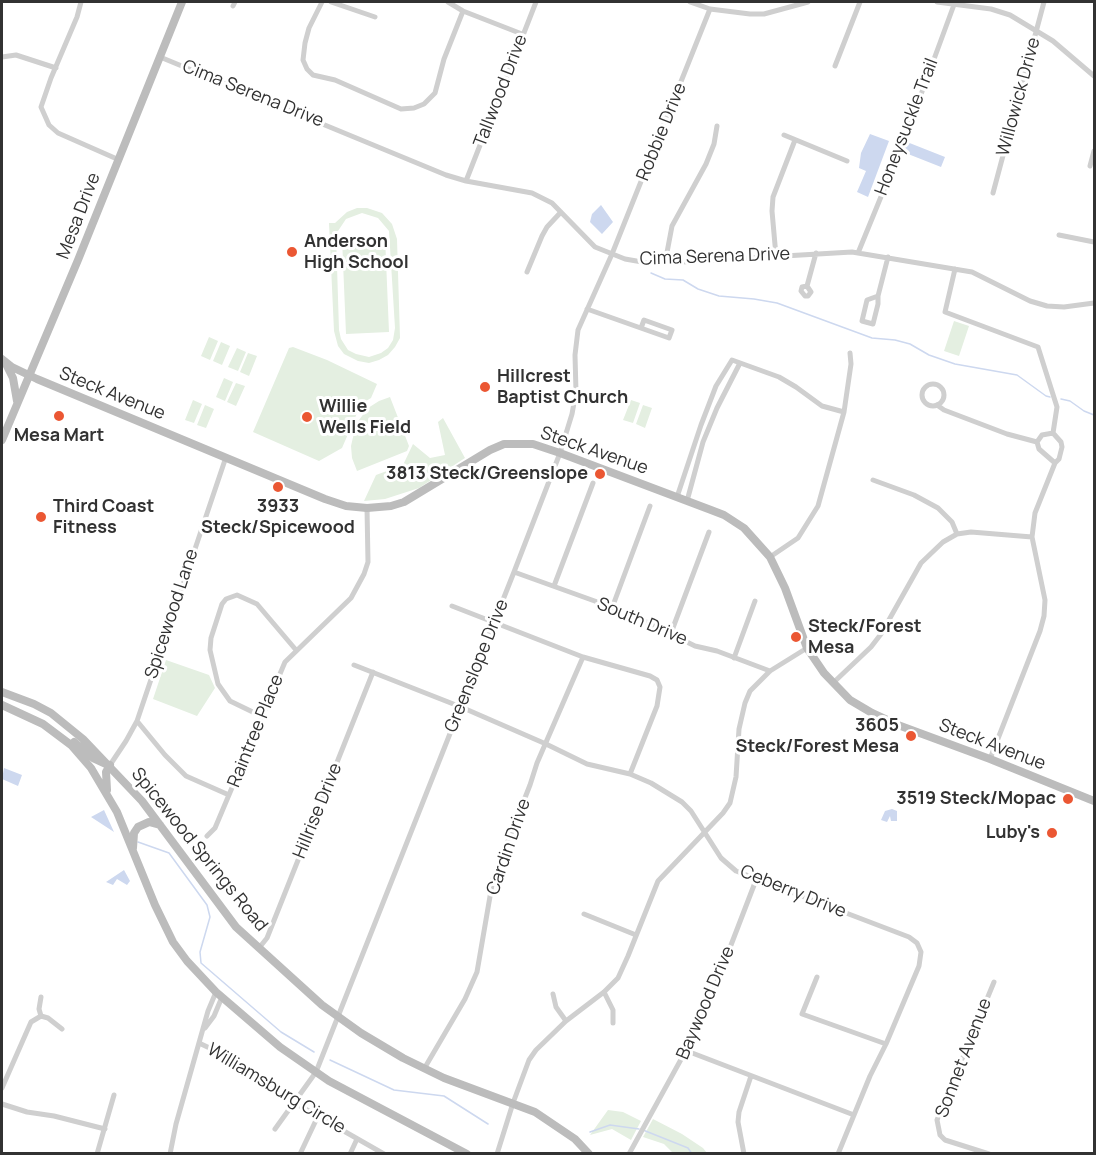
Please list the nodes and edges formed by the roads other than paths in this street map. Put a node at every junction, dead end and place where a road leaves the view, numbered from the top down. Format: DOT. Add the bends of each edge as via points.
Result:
graph roads {
  1 [pos="81,2"];
  2 [pos="182,2"];
  3 [pos="322,2"];
  4 [pos="331,2"];
  5 [pos="448,2"];
  6 [pos="536,2"];
  7 [pos="690,2"];
  8 [pos="808,2"];
  9 [pos="860,2"];
  10 [pos="937,2"];
  11 [pos="955,2"];
  12 [pos="1044,2"];
  13 [pos="710,9"];
  14 [pos="463,10"];
  15 [pos="375,16"];
  16 [pos="1036,30"];
  17 [pos="522,34"];
  18 [pos="2,57"];
  19 [pos="160,57"];
  20 [pos="834,66"];
  21 [pos="56,68"];
  22 [pos="1095,76"];
  23 [pos="717,126"];
  24 [pos="784,135"];
  25 [pos="795,140"];
  26 [pos="1095,151"];
  27 [pos="117,159"];
  28 [pos="847,160"];
  29 [pos="1090,166"];
  30 [pos="466,181"];
  31 [pos="993,193"];
  32 [pos="561,212"];
  33 [pos="1059,235"];
  34 [pos="1095,242"];
  35 [pos="816,253"];
  36 [pos="858,253"];
  37 [pos="612,254"];
  38 [pos="776,256"];
  39 [pos="888,257"];
  40 [pos="665,263"];
  41 [pos="955,269"];
  42 [pos="527,272"];
  43 [pos="807,286"];
  44 [pos="878,296"];
  45 [pos="1095,303"];
  46 [pos="587,309"];
  47 [pos="641,328"];
  48 [pos="850,353"];
  49 [pos="3,361"];
  50 [pos="740,363"];
  51 [pos="28,375"];
  52 [pos="17,403"];
  53 [pos="937,405"];
  54 [pos="844,412"];
  55 [pos="1054,431"];
  56 [pos="2,440"];
  57 [pos="1037,442"];
  58 [pos="560,453"];
  59 [pos="226,457"];
  60 [pos="1055,463"];
  61 [pos="873,480"];
  62 [pos="593,483"];
  63 [pos="677,497"];
  64 [pos="687,501"];
  65 [pos="650,506"];
  66 [pos="367,508"];
  67 [pos="709,532"];
  68 [pos="957,534"];
  69 [pos="1032,537"];
  70 [pos="771,557"];
  71 [pos="514,572"];
  72 [pos="554,586"];
  73 [pos="755,601"];
  74 [pos="452,606"];
  75 [pos="612,608"];
  76 [pos="493,622"];
  77 [pos="671,633"];
  78 [pos="807,648"];
  79 [pos="296,650"];
  80 [pos="583,657"];
  81 [pos="734,658"];
  82 [pos="354,664"];
  83 [pos="770,671"];
  84 [pos="373,672"];
  85 [pos="833,683"];
  86 [pos="2,692"];
  87 [pos="2,705"];
  88 [pos="460,707"];
  89 [pos="261,716"];
  90 [pos="137,721"];
  91 [pos="59,735"];
  92 [pos="546,744"];
  93 [pos="990,759"];
  94 [pos="110,765"];
  95 [pos="95,772"];
  96 [pos="630,774"];
  97 [pos="107,792"];
  98 [pos="229,795"];
  99 [pos="1094,802"];
  100 [pos="160,825"];
  101 [pos="705,833"];
  102 [pos="207,836"];
  103 [pos="134,854"];
  104 [pos="756,880"];
  105 [pos="584,914"];
  106 [pos="636,935"];
  107 [pos="259,948"];
  108 [pos="817,977"];
  109 [pos="994,981"];
  110 [pos="604,992"];
  111 [pos="554,994"];
  112 [pos="219,995"];
  113 [pos="41,997"];
  114 [pos="40,1016"];
  115 [pos="338,1016"];
  116 [pos="566,1021"];
  117 [pos="612,1023"];
  118 [pos="62,1029"];
  119 [pos="199,1043"];
  120 [pos="886,1044"];
  121 [pos="687,1051"];
  122 [pos="424,1069"];
  123 [pos="316,1072"];
  124 [pos="751,1076"];
  125 [pos="2,1088"];
  126 [pos="114,1095"];
  127 [pos="293,1102"];
  128 [pos="513,1103"];
  129 [pos="2,1104"];
  130 [pos="854,1115"];
  131 [pos="318,1116"];
  132 [pos="105,1129"];
  133 [pos="275,1129"];
  134 [pos="357,1138"];
  135 [pos="97,1154"];
  136 [pos="170,1154"];
  137 [pos="300,1154"];
  138 [pos="350,1154"];
  139 [pos="384,1154"];
  140 [pos="466,1154"];
  141 [pos="497,1154"];
  142 [pos="589,1154"];
  143 [pos="629,1154"];
  144 [pos="744,1154"];
  145 [pos="838,1154"];
  146 [pos="989,1154"];
  1 -- 21 [label="street"];
  2 -- 19 [label="street, Mesa Drive"];
  3 -- 14 [label="street" via="305,43 303,60 307,69 401,109 424,104 435,93"];
  4 -- 15 [label="street"];
  5 -- 14 [label="street"];
  6 -- 17 [label="street, Tallwood Drive"];
  7 -- 13 [label="street"];
  8 -- 13 [label="street" via="764,14"];
  9 -- 20 [label="street"];
  10 -- 11 [label="street"];
  11 -- 16 [label="street" via="1010,15"];
  11 -- 36 [label="street, Honeysuckle Trail"];
  12 -- 16 [label="street, Willowick Drive"];
  13 -- 37 [label="street, Robbie Drive"];
  14 -- 17 [label="street"];
  16 -- 22 [label="street"];
  16 -- 31 [label="street, Willowick Drive"];
  17 -- 30 [label="street, Tallwood Drive"];
  18 -- 21 [label="street" via="16,55"];
  19 -- 27 [label="street, Mesa Drive"];
  19 -- 30 [label="street, Cima Serena Drive"];
  21 -- 27 [label="street" via="41,107 49,125 68,138"];
  23 -- 40 [label="street" via="706,164 672,226"];
  24 -- 25 [label="street"];
  25 -- 28 [label="street"];
  25 -- 38 [label="street" via="773,197"];
  26 -- 29 [label="street"];
  27 -- 51 [label="street, Mesa Drive"];
  30 -- 32 [label="street, Cima Serena Drive" via="532,193"];
  32 -- 37 [label="street, Cima Serena Drive" via="595,247"];
  32 -- 42 [label="street" via="547,227"];
  33 -- 34 [label="street"];
  35 -- 36 [label="street, Cima Serena Drive"];
  35 -- 38 [label="street, Cima Serena Drive"];
  35 -- 43 [label="street"];
  36 -- 39 [label="street, Cima Serena Drive"];
  37 -- 40 [label="street, Cima Serena Drive" via="634,262"];
  37 -- 46 [label="street, Greenslope Drive"];
  38 -- 40 [label="street, Cima Serena Drive"];
  39 -- 41 [label="street, Cima Serena Drive"];
  39 -- 44 [label="street"];
  41 -- 45 [label="street, Cima Serena Drive" via="972,272 1047,306"];
  41 -- 55 [label="street" via="945,312 1038,347 1058,407"];
  44 -- 44 [label="street" via="873,324 862,321 867,300"];
  46 -- 47 [label="street"];
  46 -- 58 [label="street, Greenslope Drive" via="575,343 576,392"];
  47 -- 47 [label="street" via="644,320 672,330 669,339"];
  48 -- 54 [label="street"];
  49 -- 51 [label="street, Steck Avenue"];
  49 -- 52 [label="street" via="15,384"];
  50 -- 54 [label="street" via="778,377 822,406"];
  50 -- 63 [label="street" via="732,360 716,386"];
  50 -- 64 [label="street" via="703,442"];
  51 -- 52 [label="street, Mesa Drive"];
  51 -- 59 [label="street, Steck Avenue"];
  52 -- 56 [label="street, Mesa Drive"];
  53 -- 53 [label="street" via="927,405 922,399 922,389 928,384 939,385 944,392"];
  53 -- 57 [label="street" via="1006,434"];
  54 -- 70 [label="street" via="814,514 798,538"];
  55 -- 57 [label="street" via="1042,435"];
  55 -- 60 [label="street" via="1062,447"];
  57 -- 60 [label="street" via="1039,449"];
  58 -- 63 [label="street, Steck Avenue"];
  58 -- 66 [label="street, Steck Avenue" via="533,444 504,444 414,498 392,506"];
  58 -- 71 [label="street, Greenslope Drive"];
  59 -- 66 [label="street, Steck Avenue" via="334,503"];
  59 -- 90 [label="street, Spicewood Lane"];
  60 -- 69 [label="street" via="1035,513"];
  61 -- 68 [label="street" via="938,508 952,522"];
  62 -- 72 [label="street"];
  63 -- 64 [label="street, Steck Avenue"];
  64 -- 70 [label="street, Steck Avenue" via="724,515 744,528"];
  65 -- 75 [label="street"];
  66 -- 79 [label="street, Raintree Place" via="368,562 358,587 344,606"];
  67 -- 77 [label="street"];
  68 -- 69 [label="street" via="986,532"];
  68 -- 85 [label="street" via="921,563 881,634"];
  69 -- 93 [label="street" via="1043,581 1044,616"];
  70 -- 78 [label="street, Steck Avenue"];
  71 -- 72 [label="street, South Drive"];
  71 -- 76 [label="street, Greenslope Drive"];
  72 -- 75 [label="street, South Drive"];
  73 -- 81 [label="street"];
  74 -- 76 [label="street"];
  75 -- 77 [label="street, South Drive"];
  76 -- 80 [label="street"];
  76 -- 88 [label="street, Greenslope Drive"];
  77 -- 81 [label="street, South Drive" via="695,646"];
  78 -- 83 [label="street"];
  78 -- 85 [label="street, Steck Avenue"];
  79 -- 89 [label="street, Raintree Place" via="281,669"];
  79 -- 89 [label="street" via="257,604 237,595 226,598 211,638 218,684 230,701"];
  80 -- 92 [label="street, Cardin Drive"];
  80 -- 96 [label="street" via="650,676 660,687 657,706"];
  81 -- 83 [label="street, South Drive"];
  82 -- 84 [label="street, Ceberry Drive"];
  83 -- 101 [label="street" via="750,691 742,714 730,803"];
  84 -- 88 [label="street, Ceberry Drive"];
  84 -- 107 [label="street, Hillrise Drive" via="267,938"];
  85 -- 93 [label="street, Steck Avenue" via="872,713"];
  86 -- 94 [label="street, Spicewood Springs Road" via="51,713"];
  87 -- 91 [label="street, Spicewood Springs Road" via="28,715"];
  88 -- 92 [label="street, Ceberry Drive"];
  88 -- 115 [label="street, Greenslope Drive"];
  89 -- 98 [label="street, Raintree Place"];
  90 -- 94 [label="street, Spicewood Lane"];
  90 -- 98 [label="street" via="186,776"];
  91 -- 94 [label="street"];
  91 -- 95 [label="street, Spicewood Springs Road"];
  92 -- 96 [label="street, Ceberry Drive" via="587,765"];
  92 -- 122 [label="street, Cardin Drive" via="494,879 477,972"];
  93 -- 99 [label="street, Steck Avenue"];
  94 -- 95 [label="street"];
  94 -- 97 [label="street" via="106,772"];
  94 -- 100 [label="street, Spicewood Springs Road"];
  95 -- 97 [label="street, Spicewood Springs Road"];
  96 -- 101 [label="street, Ceberry Drive" via="682,802"];
  97 -- 103 [label="street, Spicewood Springs Road"];
  98 -- 102 [label="street, Raintree Place" via="215,828"];
  100 -- 103 [label="street" via="149,822 138,826 133,838"];
  100 -- 107 [label="street, Spicewood Springs Road" via="236,927"];
  101 -- 104 [label="street, Ceberry Drive" via="727,865"];
  101 -- 106 [label="street" via="658,881"];
  103 -- 112 [label="street, Spicewood Springs Road" via="173,942"];
  104 -- 120 [label="street, Ceberry Drive" via="909,937 916,943 921,952 919,966"];
  104 -- 121 [label="street, Baywood Drive"];
  105 -- 106 [label="street"];
  106 -- 110 [label="street" via="618,978"];
  107 -- 115 [label="street, Spicewood Springs Road"];
  108 -- 120 [label="street" via="802,1014"];
  109 -- 146 [label="street, Sonnet Avenue" via="937,1120 945,1140"];
  110 -- 116 [label="street"];
  110 -- 117 [label="street" via="613,1010"];
  111 -- 116 [label="street" via="556,1007"];
  112 -- 119 [label="street, Williamsburg Circle" via="208,1011"];
  112 -- 123 [label="street, Spicewood Springs Road"];
  113 -- 114 [label="street"];
  114 -- 118 [label="street"];
  114 -- 125 [label="street" via="31,1022"];
  115 -- 122 [label="street, Spicewood Springs Road"];
  115 -- 123 [label="street, Greenslope Drive"];
  116 -- 128 [label="street" via="529,1060"];
  119 -- 127 [label="street, Williamsburg Circle"];
  119 -- 136 [label="street, Williamsburg Circle"];
  120 -- 130 [label="street, Ceberry Drive"];
  121 -- 124 [label="street"];
  121 -- 143 [label="street, Baywood Drive"];
  122 -- 128 [label="street, Spicewood Springs Road"];
  123 -- 127 [label="street, Greenslope Drive"];
  123 -- 140 [label="street, Spicewood Springs Road"];
  124 -- 130 [label="street"];
  124 -- 144 [label="street" via="738,1122"];
  126 -- 132 [label="street"];
  127 -- 131 [label="street, Williamsburg Circle"];
  127 -- 133 [label="street, Greenslope Drive"];
  128 -- 141 [label="street"];
  128 -- 142 [label="street, Spicewood Springs Road" via="554,1124"];
  129 -- 132 [label="street"];
  130 -- 145 [label="street, Ceberry Drive"];
  131 -- 134 [label="street, Williamsburg Circle"];
  131 -- 137 [label="street"];
  132 -- 135 [label="street"];
  134 -- 138 [label="street"];
  134 -- 139 [label="street, Williamsburg Circle"];
}
